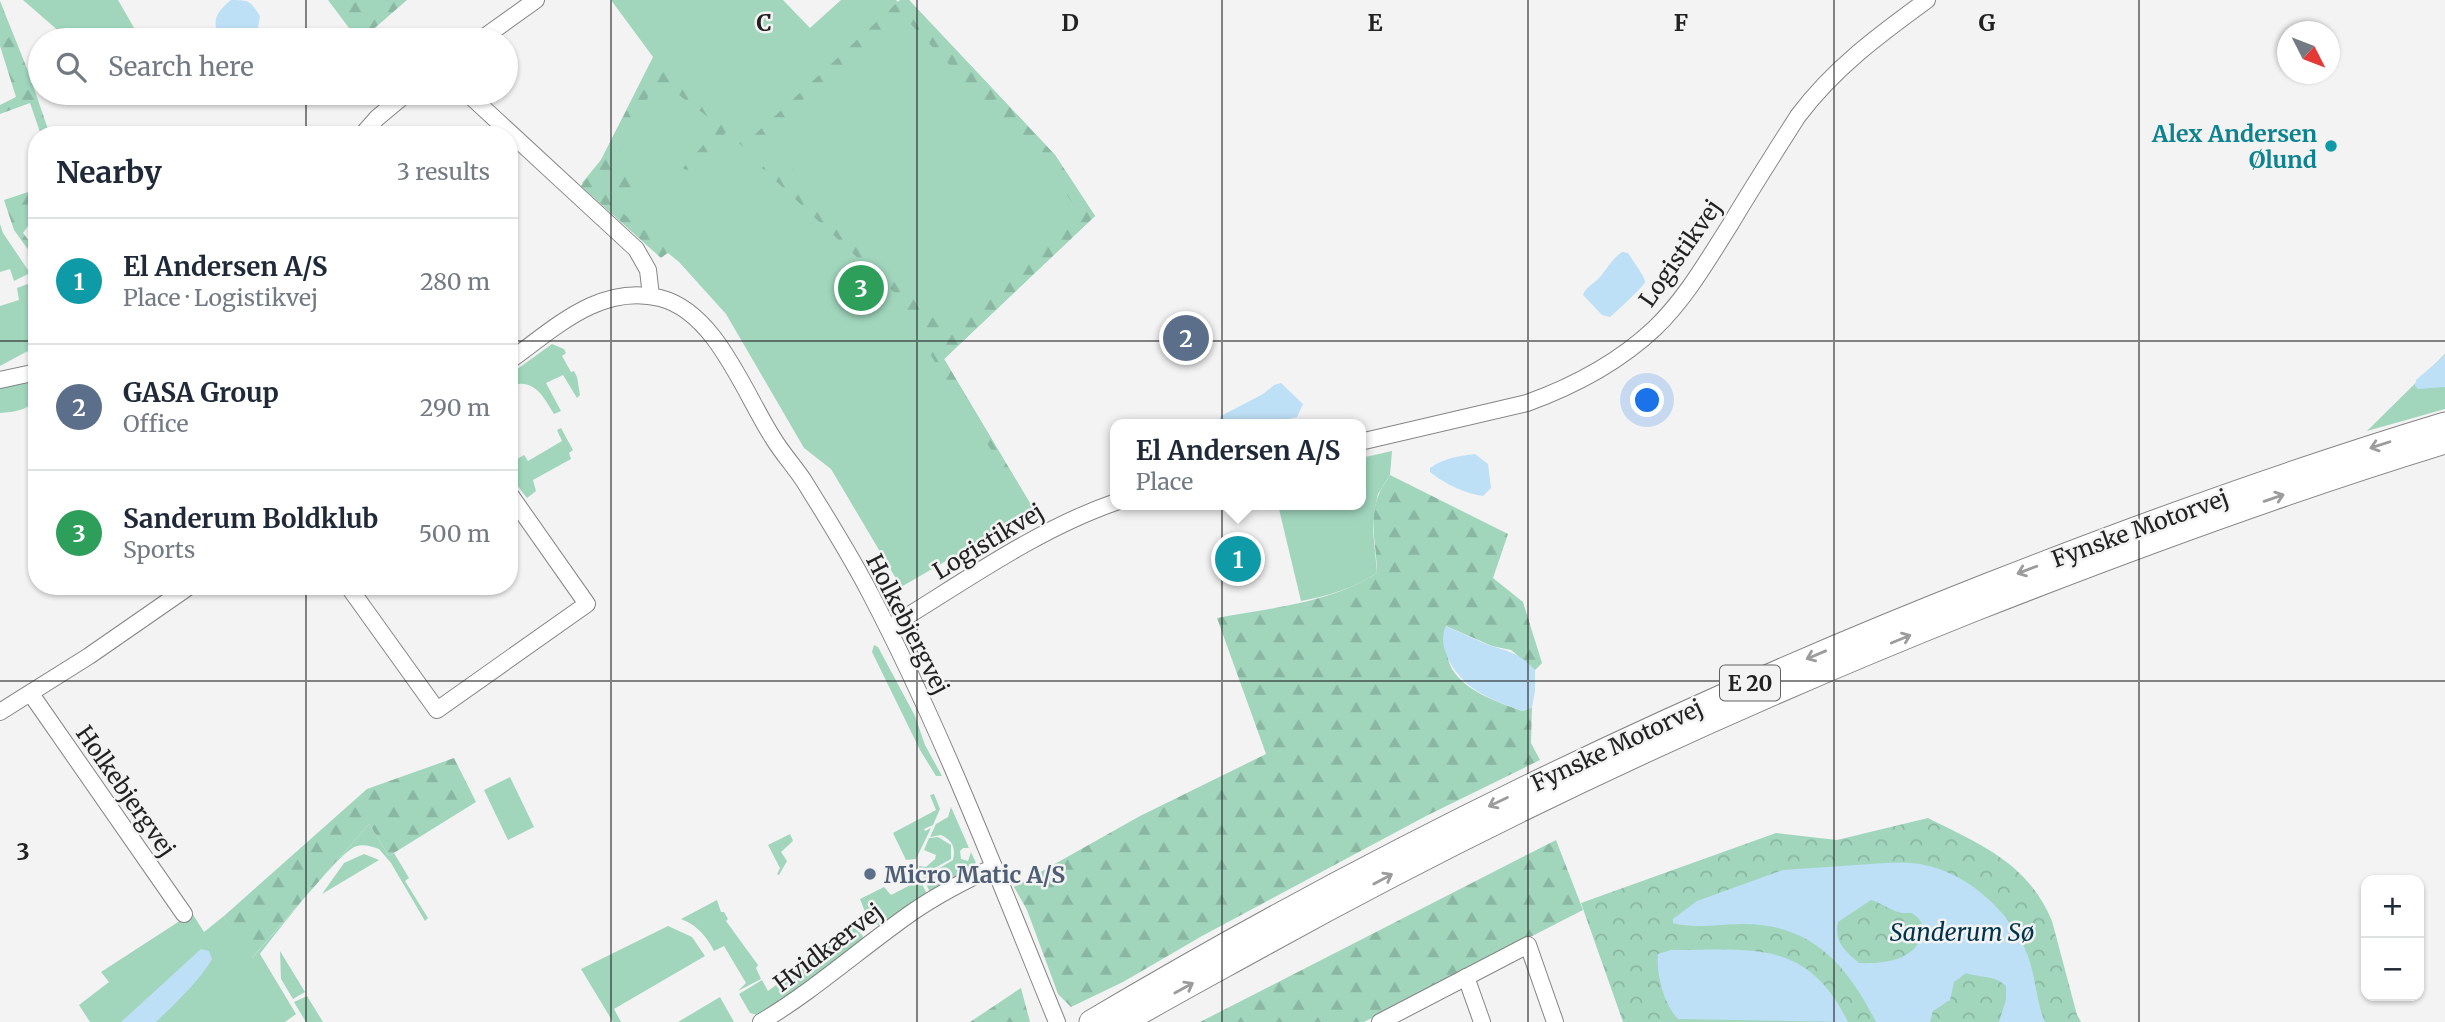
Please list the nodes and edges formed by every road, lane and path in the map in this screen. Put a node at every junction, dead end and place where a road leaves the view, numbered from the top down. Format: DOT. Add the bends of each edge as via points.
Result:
graph roads {
  1 [pos="536,0"];
  2 [pos="1927,0"];
  3 [pos="497,28"];
  4 [pos="393,105"];
  5 [pos="480,105"];
  6 [pos="370,126"];
  7 [pos="503,126"];
  8 [pos="518,140"];
  9 [pos="651,296"];
  10 [pos="518,355"];
  11 [pos="28,374"];
  12 [pos="0,380"];
  13 [pos="2445,424"];
  14 [pos="1366,441"];
  15 [pos="2445,442"];
  16 [pos="1110,504"];
  17 [pos="518,506"];
  18 [pos="177,595"];
  19 [pos="354,595"];
  20 [pos="888,628"];
  21 [pos="31,694"];
  22 [pos="0,712"];
  23 [pos="994,867"];
  24 [pos="184,914"];
  25 [pos="1466,977"];
  26 [pos="1405,1016"];
  27 [pos="761,1022"];
  28 [pos="1057,1022"];
  29 [pos="1091,1022"];
  30 [pos="1124,1022"];
  31 [pos="1380,1022"];
  32 [pos="1482,1022"];
  33 [pos="1555,1022"];
  1 -- 3 [label="street"];
  2 -- 14 [label="street, Logistikvej" via="1859,50 1811,98 1697,278 1641,340 1594,373 1552,394"];
  4 -- 6 [label="street"];
  5 -- 7 [label="street"];
  8 -- 9 [label="street" via="636,249 648,270"];
  9 -- 10 [label="street, Holkebjergvej" via="622,296 590,305"];
  9 -- 20 [label="street, Holkebjergvej" via="686,310 712,334"];
  11 -- 12 [label="street"];
  13 -- 29 [label="highway, Fynske Motorvej / E 20, one-way" via="2086,547 1767,676 1418,841"];
  30 -- 15 [label="highway, Fynske Motorvej / E 20, one-way" via="1427,856 1774,692 2092,563"];
  16 -- 20 [label="street, Logistikvej" via="1043,534"];
  17 -- 19 [label="street" via="587,604 436,710"];
  18 -- 21 [label="street"];
  20 -- 23 [label="street, Holkebjergvej"];
  21 -- 22 [label="street"];
  21 -- 24 [label="street, Holkebjergvej"];
  23 -- 27 [label="street, Hvidkærvej" via="952,886 914,911"];
  23 -- 28 [label="street, Holkebjergvej"];
  25 -- 26 [label="street"];
  25 -- 32 [label="street"];
  25 -- 33 [label="street" via="1528,945"];
  26 -- 31 [label="street"];
}
